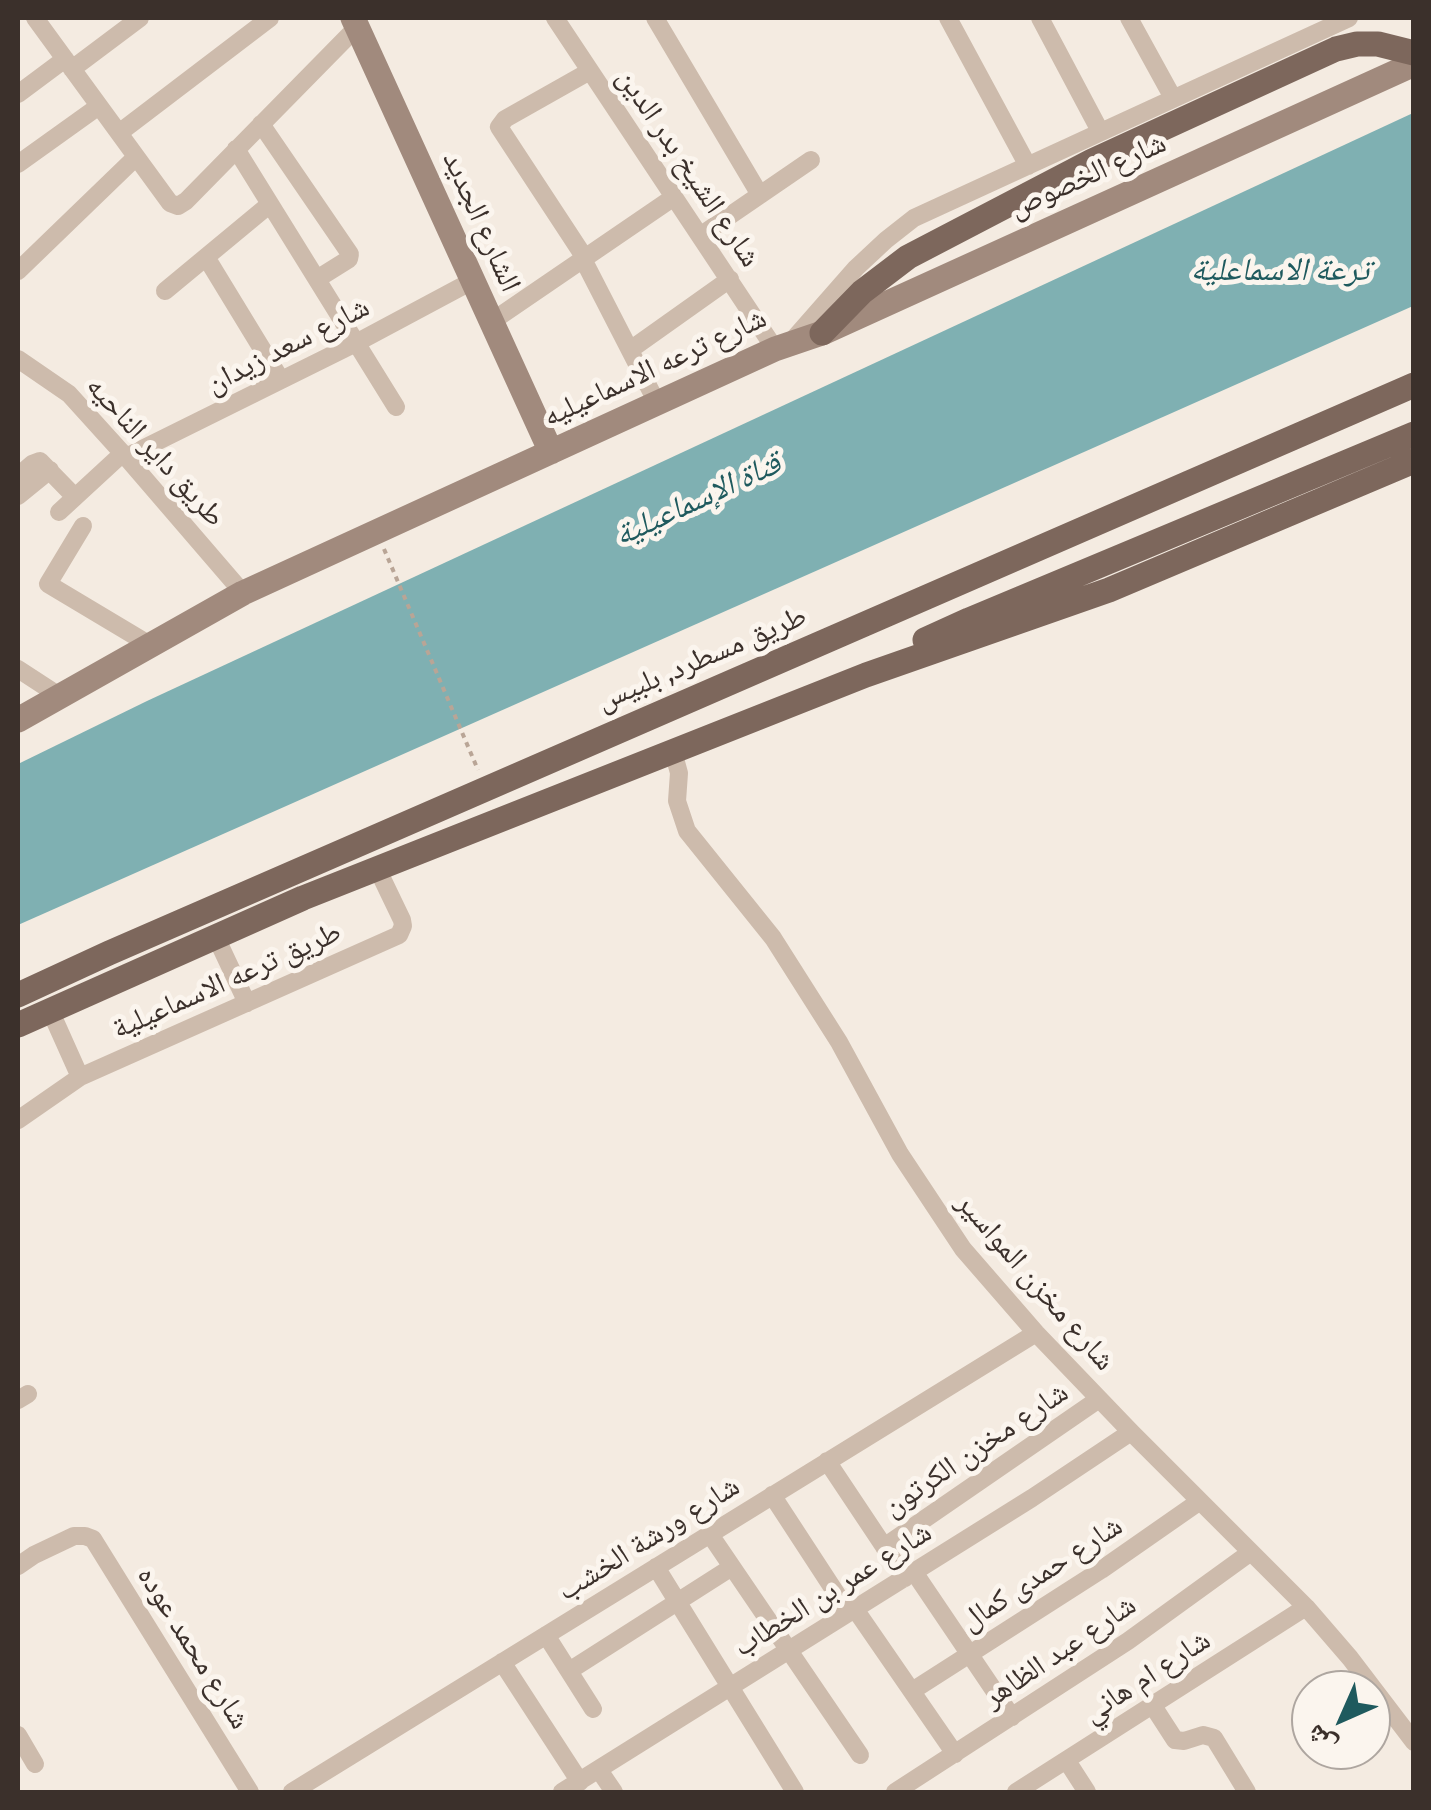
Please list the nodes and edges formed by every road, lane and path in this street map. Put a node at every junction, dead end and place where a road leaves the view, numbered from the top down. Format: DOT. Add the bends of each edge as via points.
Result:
graph roads {
  1 [pos="140,18"];
  2 [pos="270,18"];
  3 [pos="555,18"];
  4 [pos="654,18"];
  5 [pos="948,18"];
  6 [pos="1040,18"];
  7 [pos="1128,18"];
  8 [pos="1349,18"];
  9 [pos="36,20"];
  10 [pos="356,22"];
  11 [pos="18,26"];
  12 [pos="1306,26"];
  13 [pos="1414,52"];
  14 [pos="69,64"];
  15 [pos="1414,64"];
  16 [pos="590,71"];
  17 [pos="18,94"];
  18 [pos="1172,98"];
  19 [pos="99,106"];
  20 [pos="261,124"];
  21 [pos="1100,131"];
  22 [pos="118,133"];
  23 [pos="236,149"];
  24 [pos="136,157"];
  25 [pos="811,160"];
  26 [pos="18,164"];
  27 [pos="1028,166"];
  28 [pos="760,195"];
  29 [pos="674,197"];
  30 [pos="270,204"];
  31 [pos="700,236"];
  32 [pos="206,258"];
  33 [pos="585,258"];
  34 [pos="18,271"];
  35 [pos="317,279"];
  36 [pos="730,280"];
  37 [pos="472,281"];
  38 [pos="166,291"];
  39 [pos="491,322"];
  40 [pos="822,333"];
  41 [pos="356,343"];
  42 [pos="782,346"];
  43 [pos="630,350"];
  44 [pos="18,359"];
  45 [pos="282,380"];
  46 [pos="1414,385"];
  47 [pos="657,403"];
  48 [pos="396,407"];
  49 [pos="1414,434"];
  50 [pos="551,452"];
  51 [pos="124,455"];
  52 [pos="1414,461"];
  53 [pos="50,470"];
  54 [pos="18,476"];
  55 [pos="18,496"];
  56 [pos="74,498"];
  57 [pos="59,512"];
  58 [pos="83,526"];
  59 [pos="394,573"];
  60 [pos="243,593"];
  61 [pos="150,645"];
  62 [pos="18,670"];
  63 [pos="866,675"];
  64 [pos="62,697"];
  65 [pos="18,720"];
  66 [pos="673,751"];
  67 [pos="474,757"];
  68 [pos="377,868"];
  69 [pos="216,936"];
  70 [pos="18,996"];
  71 [pos="247,1003"];
  72 [pos="50,1010"];
  73 [pos="18,1025"];
  74 [pos="80,1077"];
  75 [pos="18,1120"];
  76 [pos="1036,1333"];
  77 [pos="1099,1399"];
  78 [pos="1131,1432"];
  79 [pos="827,1462"];
  80 [pos="772,1495"];
  81 [pos="1200,1501"];
  82 [pos="710,1534"];
  83 [pos="884,1546"];
  84 [pos="1252,1552"];
  85 [pos="18,1566"];
  86 [pos="656,1566"];
  87 [pos="732,1567"];
  88 [pos="910,1575"];
  89 [pos="678,1602"];
  90 [pos="1306,1606"];
  91 [pos="852,1611"];
  92 [pos="546,1635"];
  93 [pos="789,1650"];
  94 [pos="970,1654"];
  95 [pos="502,1662"];
  96 [pos="569,1671"];
  97 [pos="730,1687"];
  98 [pos="912,1691"];
  99 [pos="1153,1706"];
  100 [pos="593,1709"];
  101 [pos="1012,1718"];
  102 [pos="18,1735"];
  103 [pos="1414,1742"];
  104 [pos="955,1754"];
  105 [pos="860,1755"];
  106 [pos="1066,1761"];
  107 [pos="35,1764"];
  108 [pos="599,1770"];
  109 [pos="580,1782"];
  110 [pos="250,1792"];
  111 [pos="292,1792"];
  112 [pos="562,1792"];
  113 [pos="614,1792"];
  114 [pos="795,1792"];
  115 [pos="895,1792"];
  116 [pos="1016,1792"];
  117 [pos="1088,1792"];
  118 [pos="1247,1792"];
  1 -- 14 [label="street"];
  2 -- 22 [label="street"];
  3 -- 16 [label="street, شارع الشيخ بدر الدين"];
  4 -- 28 [label="street"];
  5 -- 27 [label="street"];
  6 -- 21 [label="street"];
  7 -- 18 [label="street"];
  8 -- 12 [label="street, شارع ترعه الاسماعيليه"];
  9 -- 11 [label="street"];
  9 -- 14 [label="street"];
  10 -- 20 [label="street"];
  10 -- 37 [label="main road, الشارع الجديد"];
  12 -- 18 [label="street, شارع ترعه الاسماعيليه"];
  13 -- 40 [label="main road" via="1378,44 1336,49 1092,161 908,257"];
  14 -- 17 [label="street"];
  14 -- 19 [label="street"];
  15 -- 40 [label="main road, شارع الخصوص"];
  16 -- 29 [label="street, شارع الشيخ بدر الدين"];
  16 -- 33 [label="street" via="500,123"];
  18 -- 21 [label="street, شارع ترعه الاسماعيليه"];
  19 -- 22 [label="street"];
  19 -- 26 [label="street"];
  20 -- 23 [label="street"];
  20 -- 35 [label="street" via="350,254"];
  21 -- 27 [label="street, شارع ترعه الاسماعيليه"];
  22 -- 24 [label="street"];
  23 -- 24 [label="street" via="178,206"];
  23 -- 30 [label="street"];
  24 -- 34 [label="street"];
  25 -- 28 [label="street"];
  27 -- 42 [label="street, شارع ترعه الاسماعيليه" via="914,218"];
  28 -- 31 [label="street"];
  29 -- 31 [label="street, شارع الشيخ بدر الدين"];
  29 -- 33 [label="street"];
  30 -- 32 [label="street"];
  30 -- 35 [label="street"];
  31 -- 36 [label="street, شارع الشيخ بدر الدين"];
  32 -- 38 [label="street"];
  32 -- 45 [label="street"];
  33 -- 39 [label="street"];
  33 -- 43 [label="street"];
  35 -- 41 [label="street"];
  36 -- 42 [label="street, شارع الشيخ بدر الدين"];
  36 -- 43 [label="street"];
  37 -- 39 [label="main road, الشارع الجديد"];
  37 -- 41 [label="street, شارع سعد زيدان"];
  39 -- 50 [label="main road, الشارع الجديد"];
  40 -- 42 [label="main road, شارع الخصوص"];
  41 -- 45 [label="street, شارع سعد زيدان"];
  41 -- 48 [label="street"];
  42 -- 47 [label="main road, شارع ترعه الاسماعيليه"];
  43 -- 47 [label="street"];
  44 -- 51 [label="street, طريق داير الناحيه" via="69,394"];
  45 -- 51 [label="street, شارع سعد زيدان"];
  46 -- 70 [label="main road, طريق مسطرد, بلبيس"];
  47 -- 50 [label="main road, شارع ترعه الاسماعيليه"];
  49 -- 63 [label="main road" via="942,632"];
  50 -- 60 [label="main road, شارع ترعه الاسماعيليه"];
  51 -- 56 [label="street, شارع سعد زيدان"];
  51 -- 60 [label="street, طريق داير الناحيه"];
  52 -- 63 [label="main road" via="1108,590"];
  53 -- 54 [label="street" via="36,461"];
  53 -- 55 [label="street"];
  53 -- 56 [label="street"];
  56 -- 57 [label="street, شارع سعد زيدان"];
  58 -- 61 [label="street" via="48,584"];
  59 -- 67 [label="path"];
  60 -- 61 [label="main road, شارع ترعه الاسماعيليه"];
  61 -- 64 [label="main road, شارع ترعه الاسماعيليه"];
  62 -- 64 [label="street"];
  63 -- 66 [label="main road"];
  64 -- 65 [label="main road, شارع ترعه الاسماعيليه"];
  66 -- 68 [label="main road"];
  66 -- 76 [label="street, شارع مخزن المواسير" via="677,801 688,830 783,954 963,1250"];
  68 -- 69 [label="main road"];
  68 -- 71 [label="street, طريق ترعه الاسماعيلية" via="402,920 399,935"];
  69 -- 71 [label="street"];
  69 -- 72 [label="main road"];
  71 -- 74 [label="street, طريق ترعه الاسماعيلية"];
  72 -- 73 [label="main road"];
  72 -- 74 [label="street"];
  74 -- 75 [label="street, طريق ترعه الاسماعيلية"];
  76 -- 77 [label="street, شارع مخزن المواسير"];
  76 -- 79 [label="street, شارع ورشة الخشب"];
  77 -- 78 [label="street, شارع مخزن المواسير"];
  77 -- 83 [label="street, شارع مخزن الكرتون"];
  78 -- 81 [label="street, شارع مخزن المواسير"];
  78 -- 88 [label="street, شارع عمر بن الخطاب"];
  79 -- 80 [label="street, شارع ورشة الخشب"];
  79 -- 83 [label="street"];
  80 -- 82 [label="street, شارع ورشة الخشب"];
  80 -- 91 [label="street"];
  81 -- 84 [label="street, شارع مخزن المواسير"];
  81 -- 94 [label="street, شارع حمدى كمال"];
  82 -- 86 [label="street, شارع ورشة الخشب"];
  82 -- 87 [label="street"];
  83 -- 88 [label="street"];
  84 -- 90 [label="street, شارع مخزن المواسير"];
  84 -- 101 [label="street, شارع عبد الظاهر"];
  85 -- 110 [label="street, شارع محمد عوده" via="74,1536 93,1540"];
  86 -- 89 [label="street"];
  86 -- 92 [label="street, شارع ورشة الخشب"];
  87 -- 89 [label="street"];
  87 -- 93 [label="street"];
  88 -- 91 [label="street, شارع عمر بن الخطاب"];
  88 -- 94 [label="street"];
  89 -- 96 [label="street"];
  89 -- 97 [label="street"];
  90 -- 99 [label="street, شارع ام هاني"];
  90 -- 103 [label="street, شارع مخزن المواسير"];
  91 -- 93 [label="street, شارع عمر بن الخطاب"];
  91 -- 98 [label="street"];
  92 -- 95 [label="street, شارع ورشة الخشب"];
  92 -- 96 [label="street"];
  93 -- 97 [label="street, شارع عمر بن الخطاب"];
  93 -- 105 [label="street"];
  94 -- 98 [label="street, شارع حمدى كمال"];
  94 -- 101 [label="street"];
  95 -- 109 [label="street"];
  95 -- 111 [label="street, شارع ورشة الخشب"];
  96 -- 100 [label="street"];
  97 -- 108 [label="street, شارع عمر بن الخطاب"];
  97 -- 114 [label="street"];
  98 -- 104 [label="street"];
  99 -- 106 [label="street, شارع ام هاني"];
  99 -- 118 [label="street" via="1176,1740 1214,1738"];
  101 -- 104 [label="street, شارع عبد الظاهر"];
  102 -- 107 [label="street"];
  104 -- 115 [label="street, شارع عبد الظاهر"];
  106 -- 116 [label="street, شارع ام هاني"];
  106 -- 117 [label="street"];
  108 -- 109 [label="street, شارع عمر بن الخطاب"];
  108 -- 113 [label="street"];
  109 -- 112 [label="street, شارع عمر بن الخطاب"];
}
